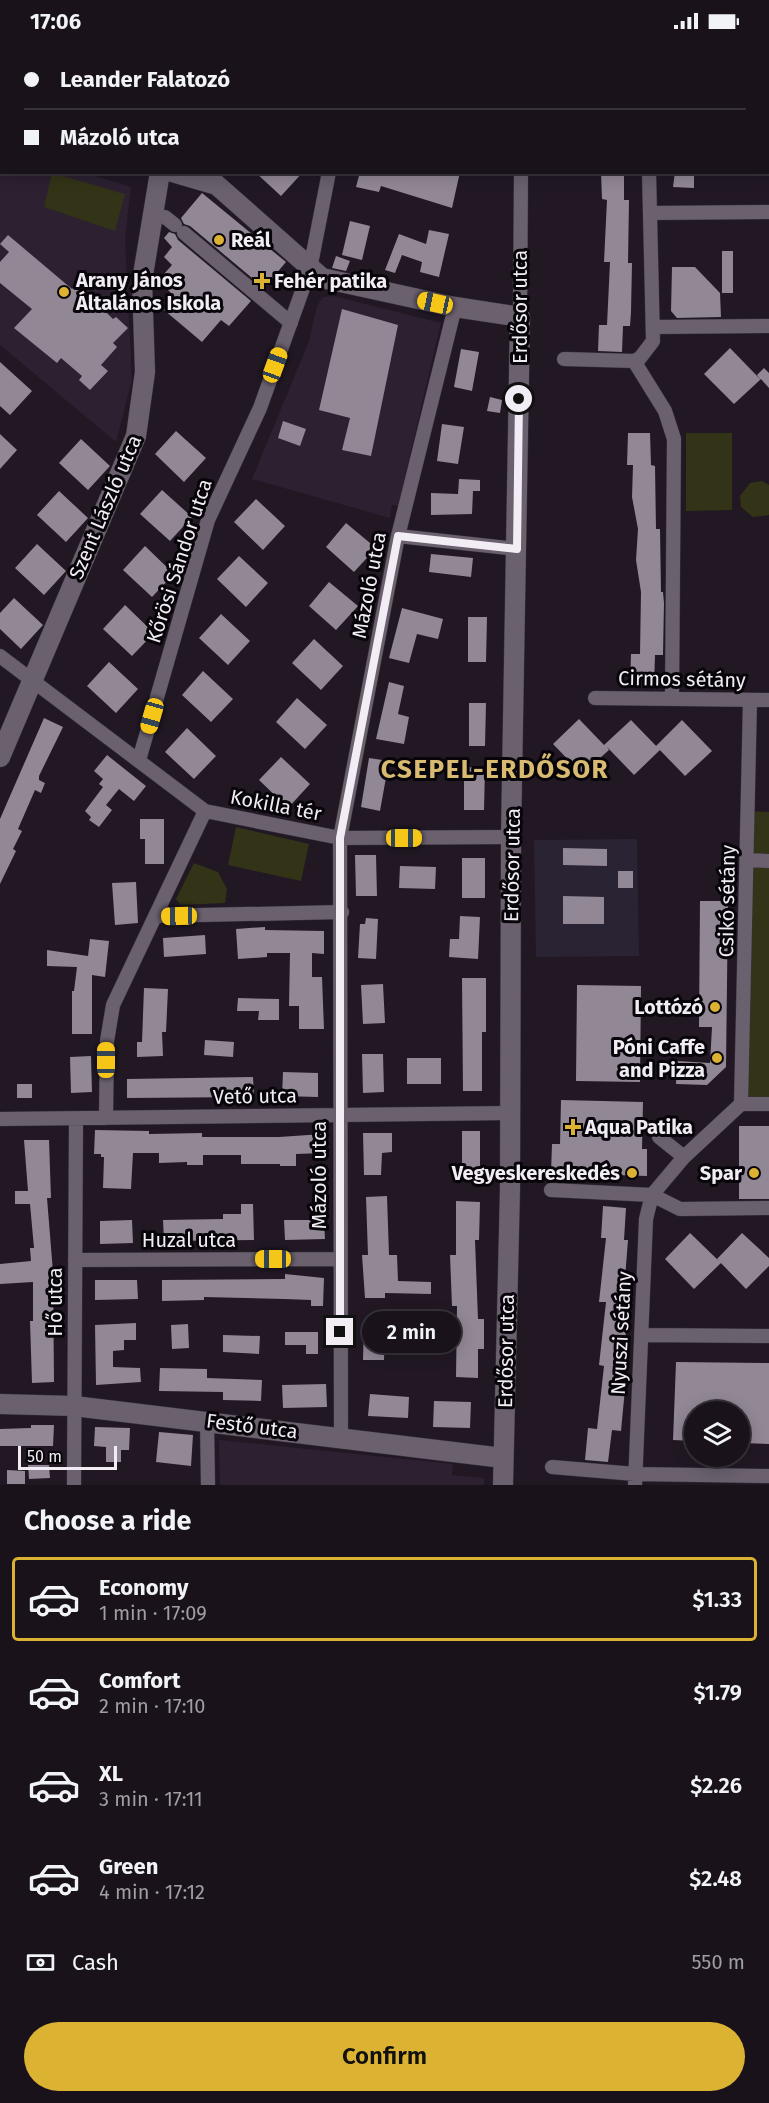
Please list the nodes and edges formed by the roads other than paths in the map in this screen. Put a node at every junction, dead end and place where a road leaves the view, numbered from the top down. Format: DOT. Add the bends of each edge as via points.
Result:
graph roads {
  1 [pos="160,174"];
  2 [pos="183,174"];
  3 [pos="329,174"];
  4 [pos="521,174"];
  5 [pos="649,174"];
  6 [pos="209,179"];
  7 [pos="769,212"];
  8 [pos="650,213"];
  9 [pos="175,225"];
  10 [pos="310,269"];
  11 [pos="454,307"];
  12 [pos="519,317"];
  13 [pos="291,323"];
  14 [pos="769,326"];
  15 [pos="654,327"];
  16 [pos="564,359"];
  17 [pos="634,361"];
  18 [pos="398,536"];
  19 [pos="517,549"];
  20 [pos="0,656"];
  21 [pos="31,679"];
  22 [pos="595,698"];
  23 [pos="672,699"];
  24 [pos="750,700"];
  25 [pos="769,700"];
  26 [pos="0,757"];
  27 [pos="139,760"];
  28 [pos="206,811"];
  29 [pos="511,837"];
  30 [pos="340,838"];
  31 [pos="747,860"];
  32 [pos="769,861"];
  33 [pos="342,912"];
  34 [pos="156,916"];
  35 [pos="741,1104"];
  36 [pos="769,1104"];
  37 [pos="510,1113"];
  38 [pos="338,1114"];
  39 [pos="106,1118"];
  40 [pos="0,1119"];
  41 [pos="76,1119"];
  42 [pos="659,1137"];
  43 [pos="684,1157"];
  44 [pos="551,1190"];
  45 [pos="652,1194"];
  46 [pos="769,1208"];
  47 [pos="340,1259"];
  48 [pos="75,1260"];
  49 [pos="641,1335"];
  50 [pos="769,1336"];
  51 [pos="0,1404"];
  52 [pos="74,1406"];
  53 [pos="207,1420"];
  54 [pos="341,1438"];
  55 [pos="503,1458"];
  56 [pos="552,1467"];
  57 [pos="769,1476"];
  58 [pos="635,1479"];
  59 [pos="74,1485"];
  60 [pos="208,1485"];
  61 [pos="503,1485"];
  1 -- 21 [label="street, Szent László utca" via="142,281 145,372 136,436"];
  2 -- 6 [label="street"];
  3 -- 10 [label="street, Kőrösi Sándor utca"];
  4 -- 12 [label="street, Erdősor utca"];
  5 -- 8 [label="street"];
  6 -- 10 [label="street"];
  7 -- 8 [label="street"];
  8 -- 15 [label="street"];
  9 -- 13 [label="street"];
  10 -- 11 [label="street" via="335,282"];
  10 -- 13 [label="street, Kőrösi Sándor utca"];
  11 -- 12 [label="street"];
  11 -- 18 [label="street, Mázoló utca"];
  12 -- 19 [label="street, Erdősor utca"];
  13 -- 27 [label="street, Kőrösi Sándor utca" via="260,408 208,520"];
  14 -- 15 [label="street"];
  15 -- 17 [label="street" via="653,341"];
  16 -- 17 [label="street"];
  17 -- 23 [label="street" via="665,411 674,439"];
  18 -- 19 [label="street"];
  18 -- 30 [label="street, Mázoló utca"];
  19 -- 29 [label="street, Erdősor utca"];
  20 -- 21 [label="street"];
  21 -- 26 [label="street, Szent László utca"];
  21 -- 27 [label="street"];
  22 -- 23 [label="street, Cirmos sétány"];
  23 -- 24 [label="street, Cirmos sétány"];
  24 -- 25 [label="street, Cirmos sétány"];
  24 -- 31 [label="street, Csikó sétány"];
  27 -- 28 [label="street"];
  28 -- 30 [label="street, Kokilla tér"];
  28 -- 34 [label="street, Kokilla tér"];
  29 -- 30 [label="street"];
  29 -- 37 [label="street, Erdősor utca"];
  30 -- 33 [label="street, Kokilla tér"];
  31 -- 32 [label="street"];
  31 -- 35 [label="street, Csikó sétány"];
  33 -- 34 [label="street"];
  33 -- 38 [label="street, Mázoló utca"];
  34 -- 39 [label="street, Kokilla tér" via="113,1005 107,1041"];
  35 -- 36 [label="street"];
  35 -- 43 [label="street"];
  37 -- 38 [label="street, Vető utca"];
  37 -- 55 [label="street, Erdősor utca"];
  38 -- 39 [label="street, Vető utca"];
  38 -- 47 [label="street, Mázoló utca"];
  39 -- 41 [label="street, Vető utca"];
  40 -- 41 [label="street, Vető utca"];
  41 -- 48 [label="street, Hő utca"];
  42 -- 43 [label="street"];
  43 -- 45 [label="street"];
  44 -- 45 [label="street"];
  45 -- 46 [label="street" via="680,1209"];
  45 -- 49 [label="street, Nyuszi sétány" via="646,1219"];
  47 -- 48 [label="street, Huzal utca"];
  47 -- 54 [label="street, Mázoló utca"];
  48 -- 52 [label="street, Hő utca"];
  49 -- 50 [label="street"];
  49 -- 58 [label="street, Nyuszi sétány"];
  51 -- 52 [label="street, Festő utca"];
  52 -- 53 [label="street, Festő utca"];
  52 -- 59 [label="street, Hő utca"];
  53 -- 54 [label="street, Festő utca"];
  53 -- 60 [label="street"];
  54 -- 55 [label="street, Festő utca"];
  55 -- 61 [label="street, Erdősor utca"];
  56 -- 58 [label="street"];
  57 -- 58 [label="street"];
}
